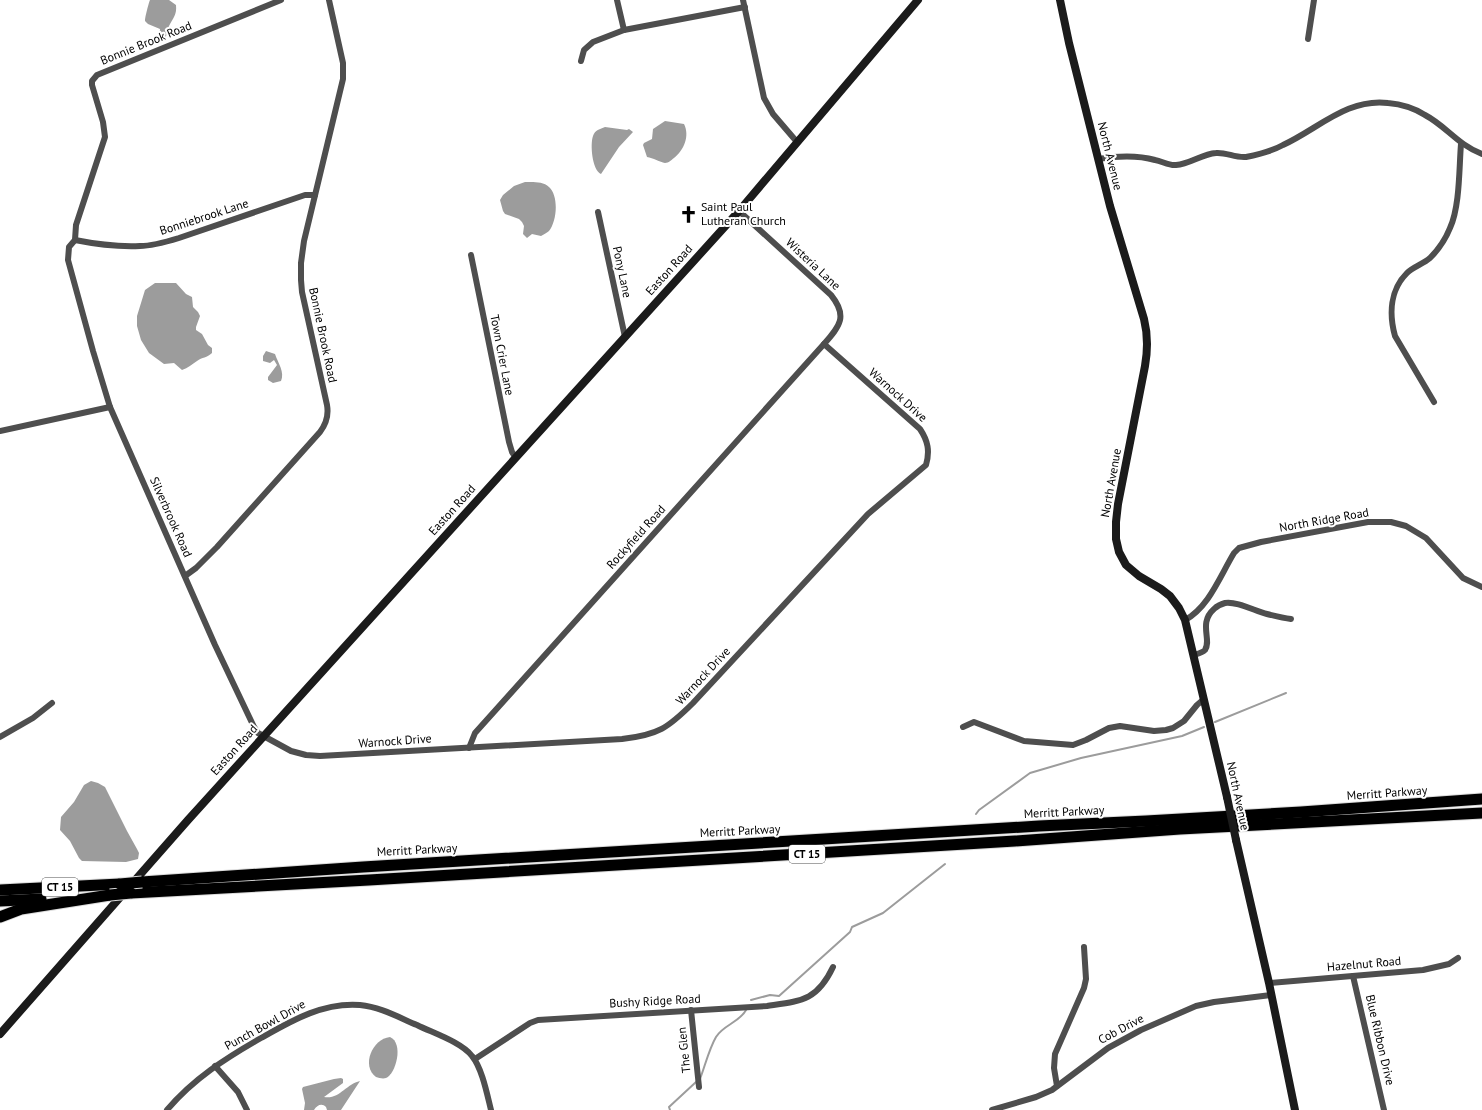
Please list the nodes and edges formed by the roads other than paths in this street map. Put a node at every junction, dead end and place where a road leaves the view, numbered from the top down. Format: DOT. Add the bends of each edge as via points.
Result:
graph roads {
  1 [pos="281,0"];
  2 [pos="329,0"];
  3 [pos="617,0"];
  4 [pos="743,0"];
  5 [pos="918,0"];
  6 [pos="1060,0"];
  7 [pos="1314,0"];
  8 [pos="745,7"];
  9 [pos="624,30"];
  10 [pos="1308,39"];
  11 [pos="581,61"];
  12 [pos="797,142"];
  13 [pos="1461,144"];
  14 [pos="1482,154"];
  15 [pos="1098,160"];
  16 [pos="315,196"];
  17 [pos="739,211"];
  18 [pos="598,212"];
  19 [pos="75,240"];
  20 [pos="471,258"];
  21 [pos="625,337"];
  22 [pos="824,344"];
  23 [pos="1434,402"];
  24 [pos="110,407"];
  25 [pos="0,432"];
  26 [pos="516,458"];
  27 [pos="185,576"];
  28 [pos="1482,588"];
  29 [pos="1291,619"];
  30 [pos="1185,620"];
  31 [pos="1194,655"];
  32 [pos="1204,699"];
  33 [pos="52,703"];
  34 [pos="963,727"];
  35 [pos="263,736"];
  36 [pos="0,737"];
  37 [pos="469,748"];
  38 [pos="1482,799"];
  39 [pos="1482,813"];
  40 [pos="0,890"];
  41 [pos="110,895"];
  42 [pos="0,901"];
  43 [pos="0,917"];
  44 [pos="1084,947"];
  45 [pos="1458,958"];
  46 [pos="833,967"];
  47 [pos="1353,976"];
  48 [pos="1269,983"];
  49 [pos="1271,995"];
  50 [pos="691,1010"];
  51 [pos="0,1034"];
  52 [pos="475,1059"];
  53 [pos="215,1066"];
  54 [pos="698,1086"];
  55 [pos="1057,1086"];
  56 [pos="168,1110"];
  57 [pos="247,1110"];
  58 [pos="491,1110"];
  59 [pos="992,1110"];
  60 [pos="1295,1110"];
  61 [pos="1384,1110"];
  1 -- 19 [label="street, Bonnie Brook Road" via="97,75 92,80 105,138 76,225"];
  2 -- 16 [label="street, Bonnie Brook Road" via="343,63 343,79"];
  3 -- 9 [label="street"];
  4 -- 8 [label="street"];
  5 -- 12 [label="main road, Easton Road"];
  6 -- 15 [label="main road, North Avenue"];
  7 -- 10 [label="street"];
  8 -- 9 [label="street"];
  8 -- 12 [label="street" via="764,98 782,126"];
  9 -- 11 [label="street" via="593,42 584,50"];
  12 -- 17 [label="main road, Easton Road"];
  13 -- 14 [label="street"];
  13 -- 15 [label="street" via="1426,115 1403,106 1380,102 1352,106 1282,146 1246,157 1216,153 1175,165 1136,157"];
  13 -- 23 [label="street" via="1456,211 1451,228 1430,258 1407,273 1400,282 1395,291 1392,309 1395,336"];
  15 -- 30 [label="main road, North Avenue" via="1144,319 1148,341 1118,504 1116,539 1126,565 1170,596"];
  16 -- 19 [label="street, Bonniebrook Lane" via="305,195 159,244 140,246"];
  16 -- 27 [label="street, Bonnie Brook Road" via="304,241 301,280 327,405 326,421 320,432 217,547"];
  17 -- 21 [label="main road, Easton Road"];
  17 -- 22 [label="street, Wisteria Lane" via="838,303 840,321"];
  18 -- 21 [label="street, Pony Lane"];
  19 -- 24 [label="street, Bonnie Brook Road" via="69,247 68,260"];
  20 -- 26 [label="street, Town Crier Lane" via="509,442"];
  21 -- 26 [label="main road, Easton Road"];
  22 -- 37 [label="street, Rockyfield Road" via="475,733"];
  22 -- 37 [label="street, Warnock Drive" via="920,429 928,445 926,465 868,514 677,720 667,727 648,735 634,737"];
  24 -- 25 [label="street"];
  24 -- 27 [label="street, Silverbrook Road"];
  26 -- 35 [label="main road, Easton Road"];
  27 -- 35 [label="street, Silverbrook Road" via="250,721"];
  28 -- 30 [label="street, North Ridge Road" via="1463,578 1433,545 1416,531 1391,522 1368,522 1239,548 1205,602 1194,615"];
  29 -- 31 [label="street" via="1233,603 1219,605 1212,610 1207,620 1205,649"];
  30 -- 31 [label="main road, North Avenue"];
  31 -- 32 [label="main road, North Avenue"];
  32 -- 34 [label="street" via="1174,728 1154,731 1120,726 1108,728 1073,745 1024,741 974,722"];
  32 -- 48 [label="main road, North Avenue, bridge"];
  33 -- 36 [label="street" via="33,718"];
  35 -- 37 [label="street, Warnock Drive" via="296,753 312,756"];
  35 -- 51 [label="main road, Easton Road"];
  38 -- 40 [label="highway, Merritt Parkway / CT 15, bridge"];
  39 -- 41 [label="highway, Merritt Parkway / CT 15, bridge" via="1186,828 1000,842"];
  41 -- 42 [label="highway, Merritt Parkway / CT 15"];
  41 -- 43 [label="highway" via="21,909"];
  44 -- 55 [label="street" via="1084,988 1054,1058"];
  45 -- 47 [label="street, Hazelnut Road" via="1449,964 1423,970"];
  46 -- 50 [label="street, Bushy Ridge Road" via="818,990 804,1000 767,1006"];
  47 -- 48 [label="street, Hazelnut Road"];
  47 -- 61 [label="street, Blue Ribbon Drive"];
  48 -- 49 [label="main road, North Avenue"];
  49 -- 55 [label="street, Cob Drive" via="1209,1002 1184,1011 1108,1048"];
  49 -- 60 [label="main road, North Avenue"];
  50 -- 52 [label="street, Bushy Ridge Road" via="538,1020"];
  50 -- 54 [label="street, The Glen"];
  52 -- 53 [label="street, Punch Bowl Drive" via="453,1042 387,1012 359,1005 340,1005 302,1016 244,1047"];
  52 -- 58 [label="street"];
  53 -- 56 [label="street, Punch Bowl Drive" via="188,1087"];
  53 -- 57 [label="street" via="238,1092"];
  55 -- 59 [label="street, Cob Drive" via="1036,1097"];
}
